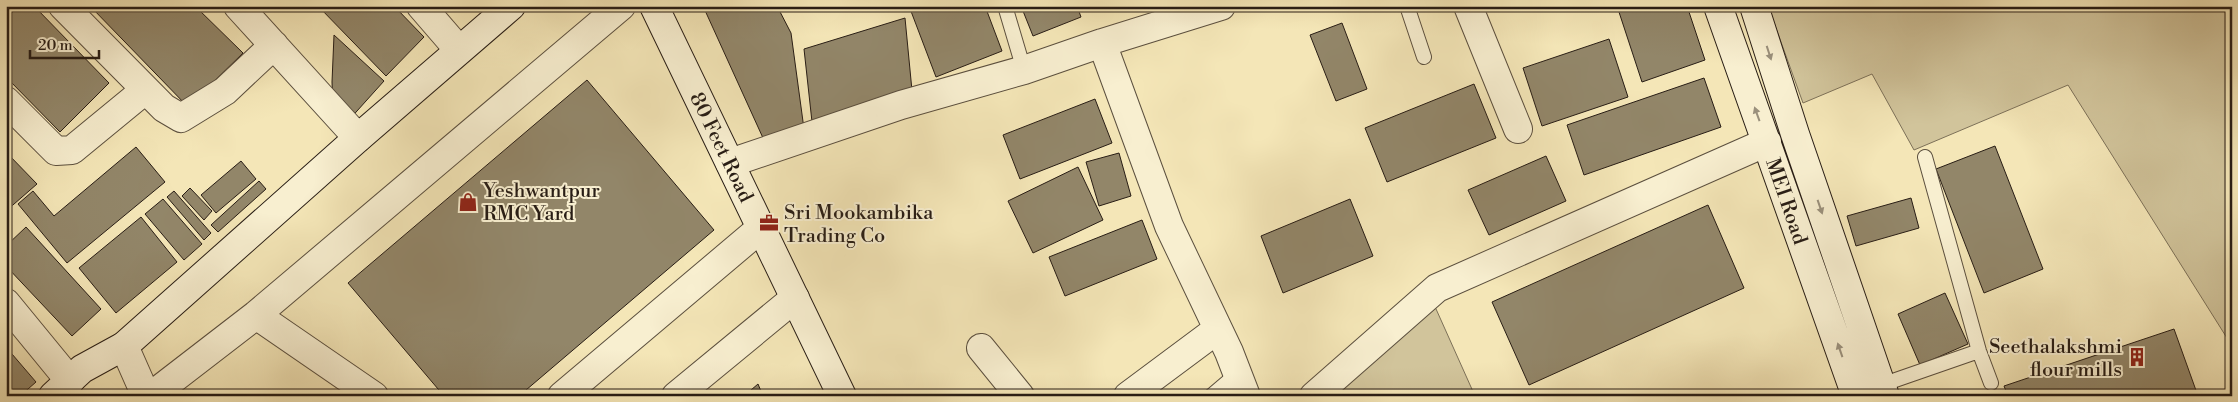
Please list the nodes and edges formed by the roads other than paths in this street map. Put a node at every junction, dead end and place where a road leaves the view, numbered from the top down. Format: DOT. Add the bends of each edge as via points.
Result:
graph roads {
  1 [pos="63,6"];
  2 [pos="238,6"];
  3 [pos="421,6"];
  4 [pos="511,6"];
  5 [pos="621,6"];
  6 [pos="654,6"];
  7 [pos="1005,6"];
  8 [pos="1407,6"];
  9 [pos="1468,6"];
  10 [pos="1718,6"];
  11 [pos="1754,6"];
  12 [pos="1204,9"];
  13 [pos="1102,43"];
  14 [pos="274,45"];
  15 [pos="460,50"];
  16 [pos="1424,57"];
  17 [pos="1024,70"];
  18 [pos="146,90"];
  19 [pos="6,102"];
  20 [pos="1518,129"];
  21 [pos="358,138"];
  22 [pos="1767,142"];
  23 [pos="1925,157"];
  24 [pos="730,163"];
  25 [pos="761,228"];
  26 [pos="795,298"];
  27 [pos="6,303"];
  28 [pos="256,315"];
  29 [pos="1218,329"];
  30 [pos="124,346"];
  31 [pos="981,348"];
  32 [pos="1979,351"];
  33 [pos="1991,383"];
  34 [pos="1242,385"];
  35 [pos="62,388"];
  36 [pos="1883,391"];
  37 [pos="146,396"];
  38 [pos="151,396"];
  39 [pos="374,396"];
  40 [pos="562,396"];
  41 [pos="676,396"];
  42 [pos="842,396"];
  43 [pos="1020,396"];
  44 [pos="1128,396"];
  45 [pos="1211,396"];
  46 [pos="1314,396"];
  47 [pos="1856,396"];
  1 -- 18 [label="street"];
  2 -- 14 [label="street"];
  3 -- 15 [label="street"];
  4 -- 15 [label="street"];
  5 -- 28 [label="street"];
  6 -- 24 [label="street, 80 Feet Road"];
  7 -- 17 [label="lane"];
  8 -- 16 [label="lane"];
  9 -- 20 [label="street"];
  22 -- 10 [label="street, MEI Road, one-way"];
  11 -- 36 [label="street, MEI Road, one-way"];
  12 -- 13 [label="street"];
  13 -- 17 [label="street"];
  13 -- 29 [label="street" via="1169,226"];
  14 -- 18 [label="street" via="225,91 181,118 164,108"];
  14 -- 21 [label="street"];
  15 -- 21 [label="street"];
  17 -- 24 [label="street" via="901,105"];
  18 -- 19 [label="street" via="72,150 56,151"];
  21 -- 30 [label="street"];
  22 -- 46 [label="street" via="1437,288"];
  47 -- 22 [label="street, MEI Road, one-way"];
  23 -- 32 [label="lane"];
  24 -- 25 [label="street, 80 Feet Road"];
  25 -- 26 [label="street, 80 Feet Road"];
  25 -- 40 [label="street"];
  26 -- 41 [label="street"];
  26 -- 42 [label="street, 80 Feet Road"];
  27 -- 35 [label="street"];
  28 -- 38 [label="street"];
  28 -- 39 [label="street"];
  29 -- 34 [label="street"];
  29 -- 44 [label="street"];
  30 -- 35 [label="street" via="82,369"];
  30 -- 37 [label="street"];
  31 -- 43 [label="street"];
  32 -- 33 [label="lane"];
  32 -- 36 [label="lane"];
  34 -- 45 [label="lane"];
}
